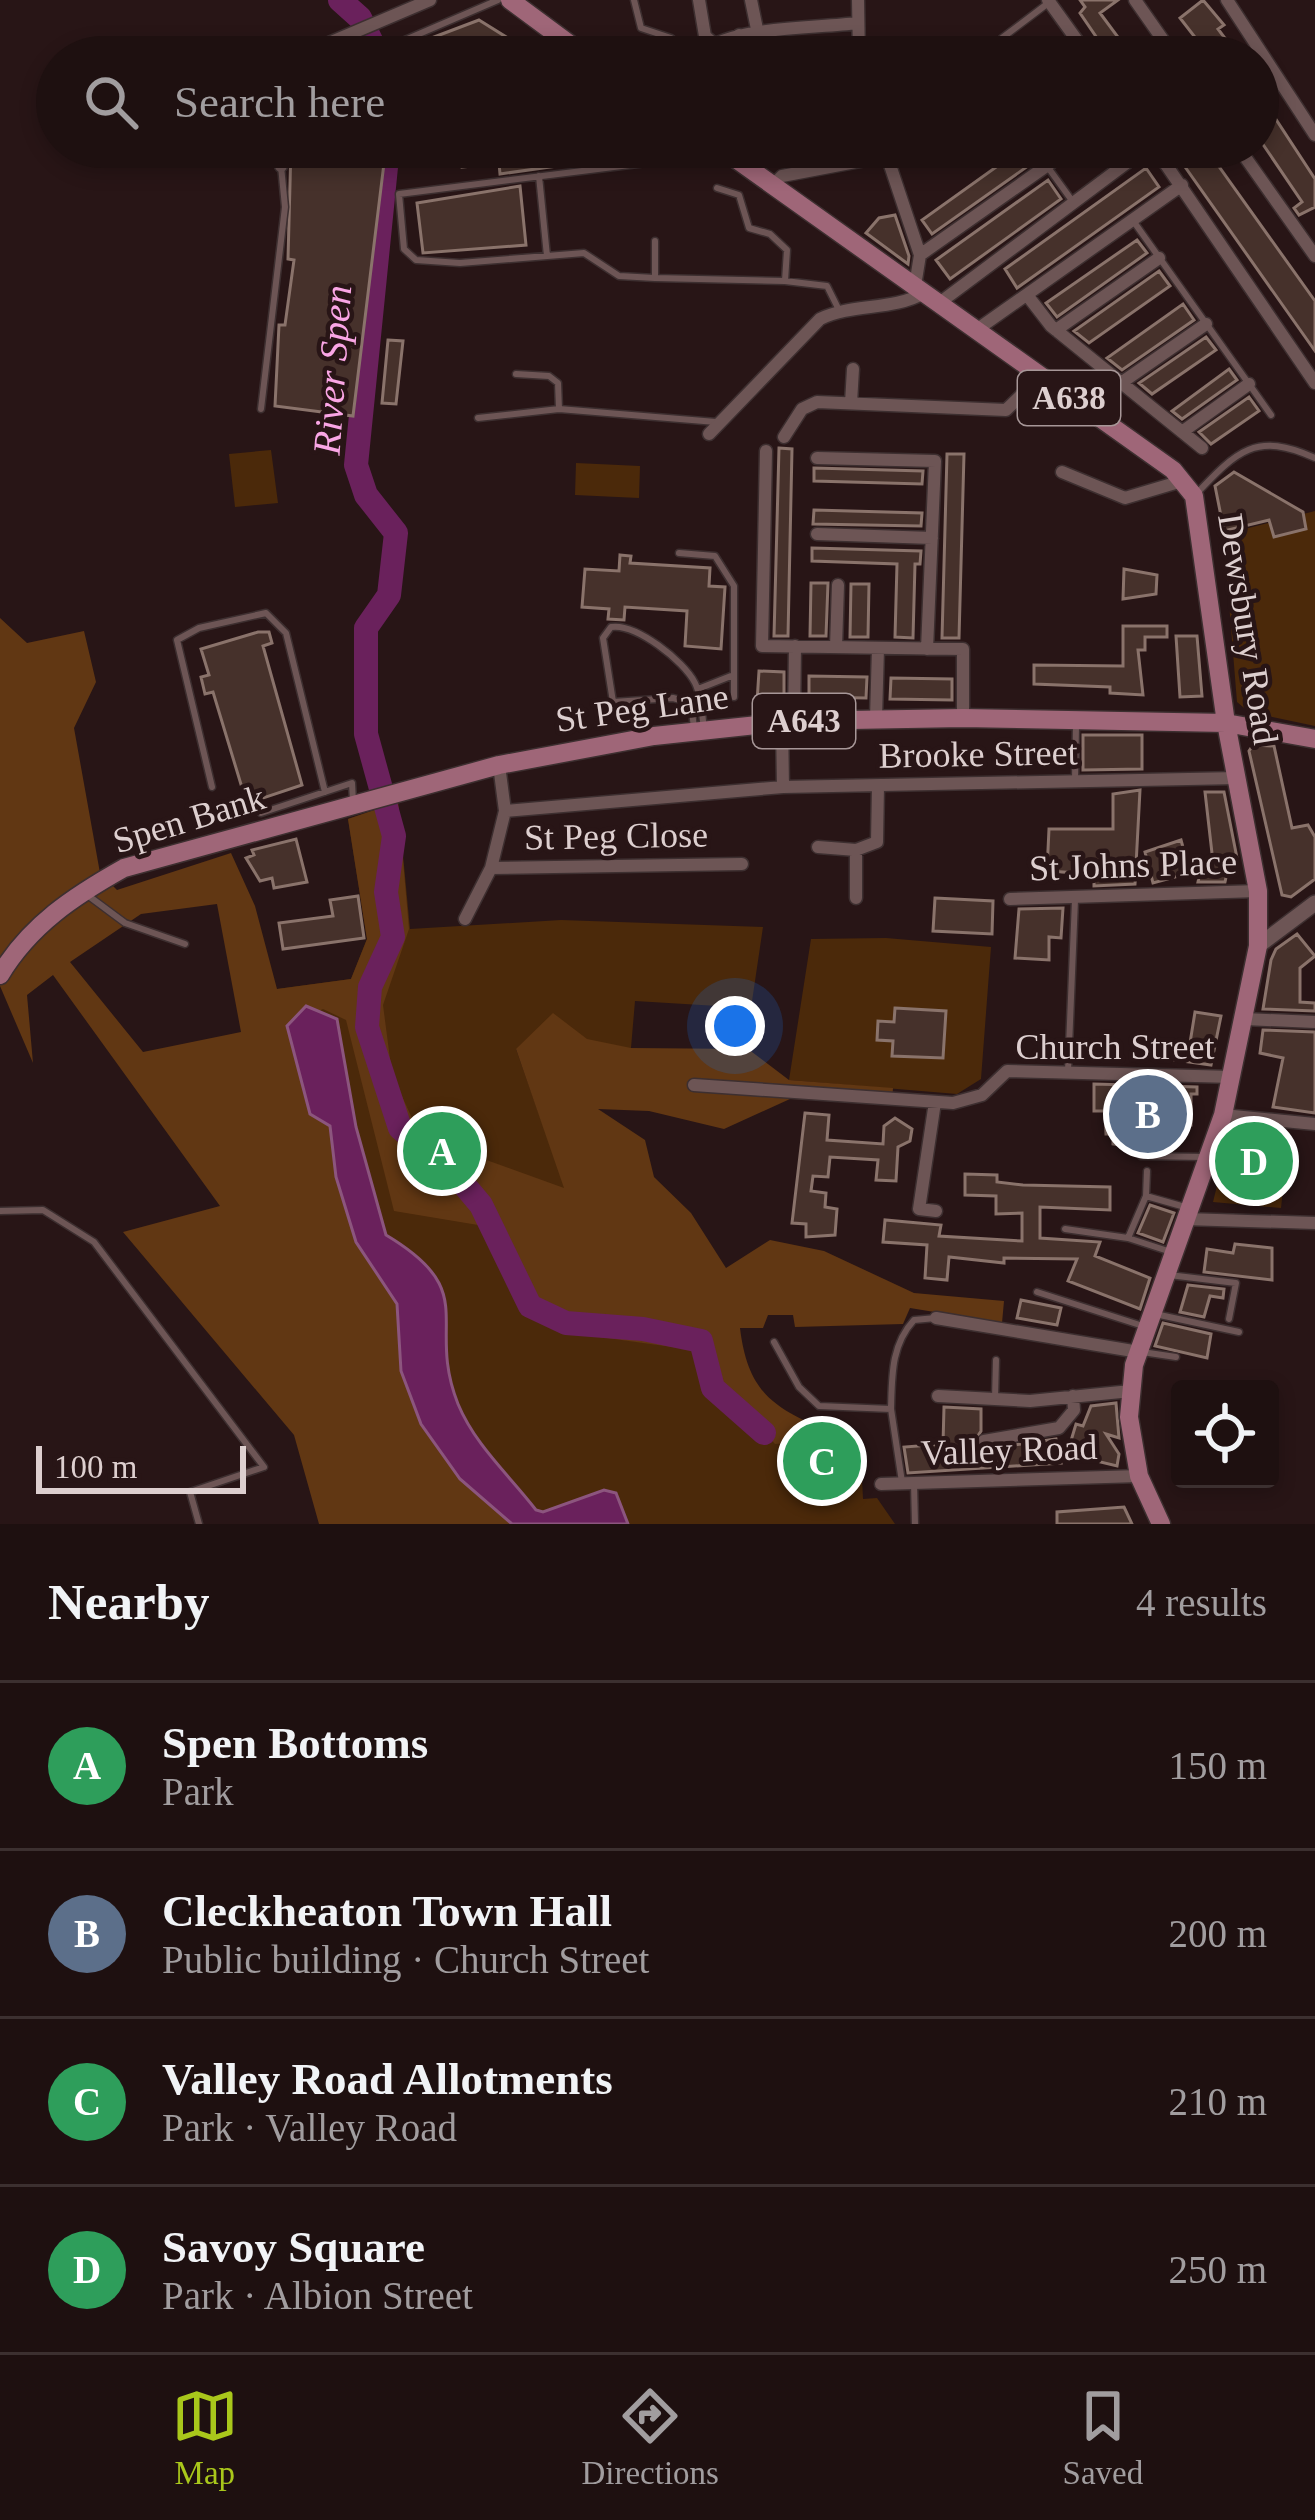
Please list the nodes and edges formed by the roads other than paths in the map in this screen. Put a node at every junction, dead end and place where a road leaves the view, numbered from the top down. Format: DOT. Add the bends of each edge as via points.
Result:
graph roads {
  1 [pos="430,0"];
  2 [pos="498,0"];
  3 [pos="510,0"];
  4 [pos="634,0"];
  5 [pos="699,0"];
  6 [pos="751,0"];
  7 [pos="858,0"];
  8 [pos="1135,0"];
  9 [pos="1228,0"];
  10 [pos="1049,1"];
  11 [pos="857,23"];
  12 [pos="553,33"];
  13 [pos="758,34"];
  14 [pos="739,35"];
  15 [pos="345,36"];
  16 [pos="414,36"];
  17 [pos="551,36"];
  18 [pos="557,36"];
  19 [pos="664,36"];
  20 [pos="705,36"];
  21 [pos="735,36"];
  22 [pos="858,36"];
  23 [pos="1005,36"];
  24 [pos="1074,36"];
  25 [pos="1160,36"];
  26 [pos="1251,36"];
  27 [pos="1279,79"];
  28 [pos="1315,135"];
  29 [pos="281,168"];
  30 [pos="584,168"];
  31 [pos="749,168"];
  32 [pos="837,168"];
  33 [pos="891,168"];
  34 [pos="1044,168"];
  35 [pos="1048,168"];
  36 [pos="1122,168"];
  37 [pos="1168,168"];
  38 [pos="1253,168"];
  39 [pos="538,174"];
  40 [pos="773,185"];
  41 [pos="1181,185"];
  42 [pos="717,188"];
  43 [pos="1074,202"];
  44 [pos="1132,220"];
  45 [pos="655,242"];
  46 [pos="920,255"];
  47 [pos="547,256"];
  48 [pos="1315,256"];
  49 [pos="1160,258"];
  50 [pos="655,278"];
  51 [pos="785,281"];
  52 [pos="926,294"];
  53 [pos="1027,295"];
  54 [pos="838,310"];
  55 [pos="1206,324"];
  56 [pos="976,331"];
  57 [pos="1057,331"];
  58 [pos="853,369"];
  59 [pos="516,374"];
  60 [pos="1040,377"];
  61 [pos="1315,382"];
  62 [pos="1121,383"];
  63 [pos="1249,384"];
  64 [pos="850,404"];
  65 [pos="261,409"];
  66 [pos="559,409"];
  67 [pos="1271,415"];
  68 [pos="478,418"];
  69 [pos="719,422"];
  70 [pos="1182,432"];
  71 [pos="709,434"];
  72 [pos="784,436"];
  73 [pos="1202,448"];
  74 [pos="766,451"];
  75 [pos="817,458"];
  76 [pos="1315,458"];
  77 [pos="1062,472"];
  78 [pos="1188,489"];
  79 [pos="817,534"];
  80 [pos="932,538"];
  81 [pos="680,553"];
  82 [pos="838,585"];
  83 [pos="795,646"];
  84 [pos="836,647"];
  85 [pos="878,648"];
  86 [pos="927,649"];
  87 [pos="731,676"];
  88 [pos="698,689"];
  89 [pos="734,697"];
  90 [pos="875,718"];
  91 [pos="963,718"];
  92 [pos="1076,721"];
  93 [pos="788,722"];
  94 [pos="1226,723"];
  95 [pos="699,731"];
  96 [pos="1315,739"];
  97 [pos="499,765"];
  98 [pos="1238,778"];
  99 [pos="1075,783"];
  100 [pos="878,786"];
  101 [pos="212,787"];
  102 [pos="783,787"];
  103 [pos="325,792"];
  104 [pos="358,803"];
  105 [pos="505,811"];
  106 [pos="261,813"];
  107 [pos="818,847"];
  108 [pos="856,850"];
  109 [pos="742,864"];
  110 [pos="491,868"];
  111 [pos="83,891"];
  112 [pos="1075,896"];
  113 [pos="856,898"];
  114 [pos="1010,899"];
  115 [pos="1258,900"];
  116 [pos="1315,903"];
  117 [pos="465,920"];
  118 [pos="1291,921"];
  119 [pos="185,944"];
  120 [pos="1258,946"];
  121 [pos="0,975"];
  122 [pos="1245,1019"];
  123 [pos="1315,1022"];
  124 [pos="1068,1071"];
  125 [pos="1232,1077"];
  126 [pos="694,1085"];
  127 [pos="935,1102"];
  128 [pos="1223,1115"];
  129 [pos="1315,1124"];
  130 [pos="1142,1156"];
  131 [pos="1208,1158"];
  132 [pos="1147,1171"];
  133 [pos="1145,1196"];
  134 [pos="936,1210"];
  135 [pos="0,1211"];
  136 [pos="1187,1214"];
  137 [pos="1315,1223"];
  138 [pos="1065,1229"];
  139 [pos="1128,1238"];
  140 [pos="1171,1252"];
  141 [pos="1165,1274"];
  142 [pos="1037,1292"];
  143 [pos="936,1318"];
  144 [pos="1229,1319"];
  145 [pos="1149,1320"];
  146 [pos="1239,1332"];
  147 [pos="774,1342"];
  148 [pos="1139,1352"];
  149 [pos="1176,1357"];
  150 [pos="995,1360"];
  151 [pos="1131,1391"];
  152 [pos="938,1396"];
  153 [pos="1073,1396"];
  154 [pos="994,1400"];
  155 [pos="891,1408"];
  156 [pos="984,1441"];
  157 [pos="1139,1476"];
  158 [pos="908,1483"];
  159 [pos="881,1484"];
  160 [pos="199,1524"];
  161 [pos="915,1524"];
  162 [pos="1161,1524"];
  1 -- 15 [label="street"];
  2 -- 16 [label="lane"];
  3 -- 12 [label="main road"];
  4 -- 19 [label="lane" via="641,28"];
  5 -- 20 [label="street"];
  6 -- 13 [label="street"];
  7 -- 11 [label="street"];
  8 -- 25 [label="street"];
  9 -- 26 [label="street"];
  10 -- 23 [label="lane"];
  10 -- 24 [label="street"];
  11 -- 13 [label="street"];
  11 -- 22 [label="street"];
  12 -- 17 [label="lane"];
  12 -- 18 [label="main road"];
  13 -- 14 [label="street"];
  14 -- 21 [label="street"];
  27 -- 28 [label="street"];
  29 -- 65 [label="lane" via="285,207"];
  30 -- 39 [label="lane"];
  31 -- 40 [label="main road, A638"];
  32 -- 40 [label="street" via="782,176"];
  33 -- 46 [label="street"];
  34 -- 46 [label="street"];
  35 -- 43 [label="lane"];
  36 -- 43 [label="street"];
  37 -- 41 [label="street"];
  38 -- 48 [label="street"];
  39 -- 47 [label="lane"];
  39 -- 47 [label="lane" via="404,189 404,249 411,258 460,263"];
  40 -- 52 [label="main road, A638"];
  41 -- 44 [label="street"];
  41 -- 61 [label="street"];
  42 -- 51 [label="lane" via="739,195 749,228 787,250"];
  43 -- 52 [label="street"];
  44 -- 49 [label="lane"];
  44 -- 53 [label="street"];
  45 -- 50 [label="lane"];
  46 -- 52 [label="street"];
  47 -- 50 [label="lane" via="584,253 619,276"];
  49 -- 55 [label="lane"];
  49 -- 57 [label="street"];
  50 -- 51 [label="lane"];
  51 -- 54 [label="lane" via="827,286"];
  52 -- 54 [label="street"];
  52 -- 56 [label="main road, Dewsbury Road / A638"];
  53 -- 56 [label="street"];
  53 -- 57 [label="street"];
  54 -- 69 [label="street"];
  55 -- 62 [label="street"];
  55 -- 63 [label="lane"];
  56 -- 60 [label="main road, Dewsbury Road / A638"];
  57 -- 62 [label="street"];
  58 -- 64 [label="street"];
  59 -- 66 [label="lane" via="558,383"];
  60 -- 64 [label="street" via="1006,410"];
  60 -- 78 [label="main road, Dewsbury Road / A638"];
  62 -- 70 [label="street"];
  63 -- 67 [label="lane"];
  63 -- 70 [label="street"];
  64 -- 72 [label="street" via="802,409"];
  66 -- 68 [label="lane"];
  66 -- 69 [label="lane"];
  69 -- 71 [label="street"];
  70 -- 73 [label="street"];
  74 -- 83 [label="street" via="762,646"];
  75 -- 80 [label="street" via="935,461"];
  76 -- 78 [label="lane" via="1258,444"];
  77 -- 78 [label="street" via="1125,498"];
  78 -- 94 [label="main road, Dewsbury Road"];
  79 -- 80 [label="street"];
  80 -- 86 [label="street"];
  81 -- 87 [label="lane" via="715,556 734,586"];
  82 -- 84 [label="street"];
  83 -- 84 [label="street"];
  83 -- 93 [label="street"];
  84 -- 85 [label="street"];
  85 -- 86 [label="street"];
  85 -- 90 [label="street"];
  86 -- 91 [label="street" via="963,650"];
  87 -- 88 [label="lane"];
  87 -- 89 [label="lane"];
  88 -- 95 [label="lane"];
  88 -- 95 [label="lane" via="631,628 611,627 604,638 614,702 691,703"];
  90 -- 91 [label="main road, St Peg Lane / A643"];
  90 -- 93 [label="main road, St Peg Lane / A643"];
  91 -- 92 [label="main road, St Peg Lane / A643"];
  92 -- 94 [label="main road, St Peg Lane / A643"];
  92 -- 99 [label="lane"];
  93 -- 95 [label="main road, St Peg Lane / A643"];
  93 -- 102 [label="street"];
  94 -- 96 [label="main road, A643"];
  94 -- 98 [label="main road, Dewsbury Road"];
  95 -- 97 [label="main road, St Peg Lane / A643"];
  97 -- 104 [label="main road, St Peg Lane / A643"];
  97 -- 105 [label="street, St Peg Close"];
  98 -- 99 [label="street, Brooke Street"];
  98 -- 115 [label="main road, Dewsbury Road"];
  99 -- 100 [label="street, Brooke Street"];
  100 -- 102 [label="street, Brooke Street"];
  100 -- 108 [label="street" via="878,842"];
  101 -- 103 [label="lane" via="177,640 266,613 286,633"];
  102 -- 105 [label="street, Brooke Street"];
  103 -- 104 [label="lane" via="352,783"];
  103 -- 106 [label="lane"];
  104 -- 111 [label="main road, Spen Bank / A643" via="124,868"];
  105 -- 110 [label="street, St Peg Close"];
  107 -- 108 [label="street"];
  108 -- 113 [label="street"];
  109 -- 110 [label="street, St Peg Close"];
  110 -- 117 [label="street, St Peg Close"];
  111 -- 119 [label="lane" via="108,914"];
  111 -- 121 [label="main road, Spen Bank / A643" via="25,938"];
  112 -- 114 [label="street, St Johns Place"];
  112 -- 115 [label="street, St Johns Place"];
  112 -- 124 [label="lane"];
  115 -- 118 [label="street" via="1274,920"];
  115 -- 120 [label="main road, Dewsbury Road"];
  116 -- 118 [label="street"];
  118 -- 120 [label="street"];
  120 -- 122 [label="main road, Dewsbury Road"];
  122 -- 123 [label="street"];
  122 -- 125 [label="main road, Dewsbury Road"];
  124 -- 125 [label="street, Church Street"];
  124 -- 127 [label="street, Church Street" via="1007,1070 982,1095"];
  125 -- 128 [label="main road, Dewsbury Road"];
  126 -- 127 [label="street, Church Street"];
  127 -- 134 [label="street" via="919,1209"];
  128 -- 129 [label="street"];
  128 -- 131 [label="main road, Dewsbury Road"];
  130 -- 131 [label="lane"];
  131 -- 136 [label="main road, Dewsbury Road"];
  132 -- 133 [label="lane"];
  133 -- 136 [label="lane"];
  133 -- 139 [label="lane"];
  135 -- 160 [label="lane" via="43,1210 94,1242 264,1467 190,1492"];
  136 -- 137 [label="street"];
  136 -- 140 [label="main road, Dewsbury Road"];
  138 -- 139 [label="lane"];
  139 -- 140 [label="lane"];
  140 -- 141 [label="main road, Dewsbury Road"];
  141 -- 144 [label="lane" via="1236,1283"];
  141 -- 145 [label="main road, Dewsbury Road"];
  142 -- 145 [label="lane"];
  143 -- 148 [label="street"];
  143 -- 155 [label="lane" via="914,1320 902,1334"];
  145 -- 146 [label="lane"];
  145 -- 148 [label="main road, Dewsbury Road"];
  147 -- 155 [label="lane" via="819,1406"];
  148 -- 149 [label="lane"];
  148 -- 151 [label="main road, Dewsbury Road"];
  150 -- 154 [label="lane"];
  151 -- 153 [label="street"];
  151 -- 157 [label="main road, Dewsbury Road"];
  152 -- 154 [label="street"];
  153 -- 154 [label="street"];
  153 -- 156 [label="street" via="1074,1410 1059,1428"];
  155 -- 158 [label="lane"];
  157 -- 158 [label="street, Valley Road"];
  157 -- 162 [label="main road, Dewsbury Road"];
  158 -- 159 [label="street, Valley Road"];
  158 -- 161 [label="lane"];
}
